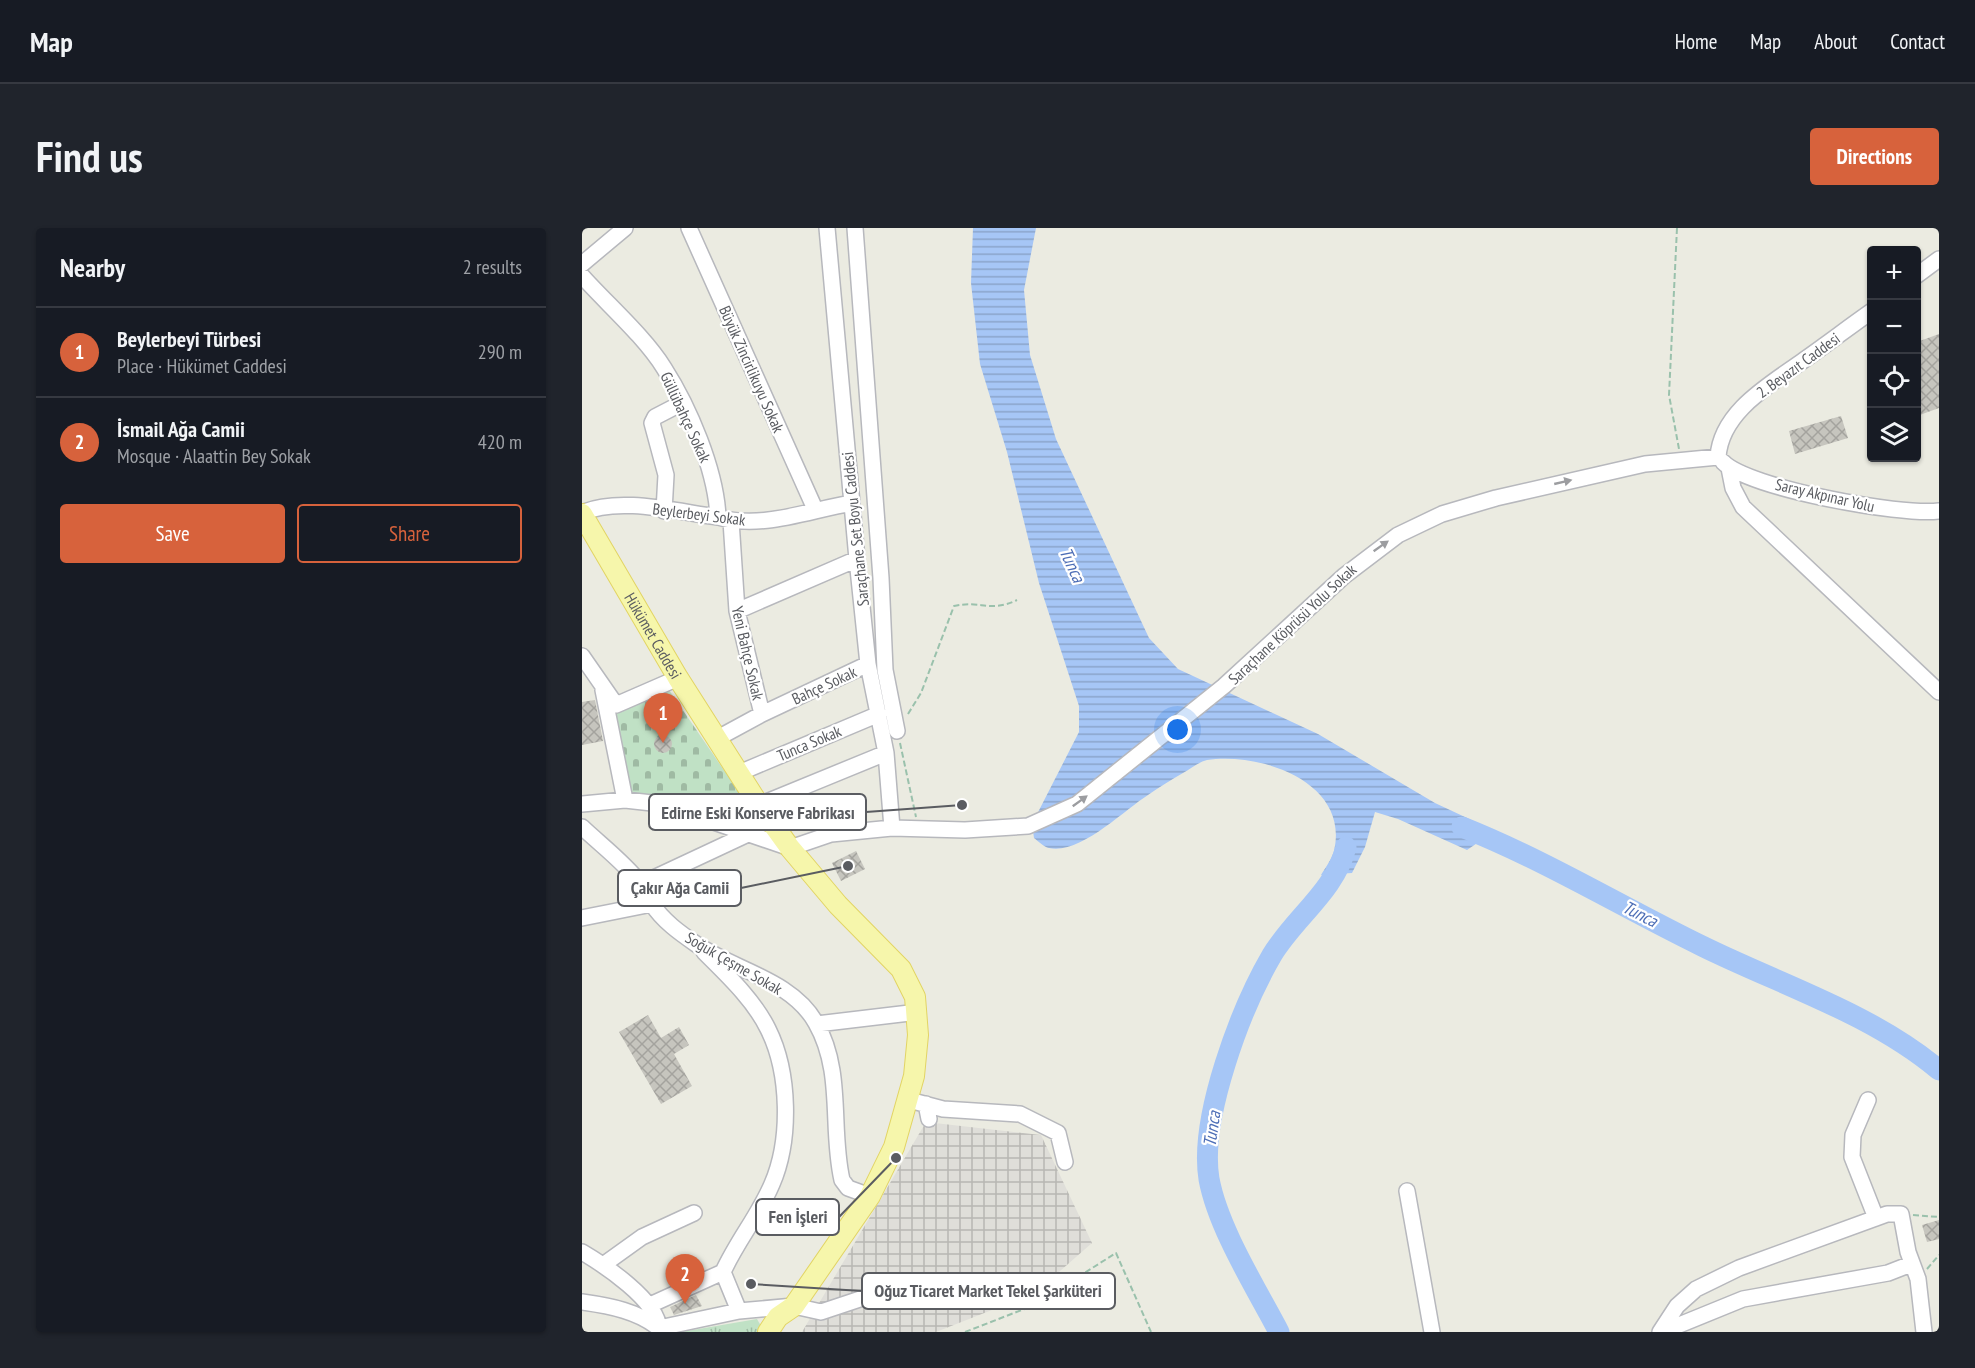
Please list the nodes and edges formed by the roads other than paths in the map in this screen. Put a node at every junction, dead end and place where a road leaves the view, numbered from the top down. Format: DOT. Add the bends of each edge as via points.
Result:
graph roads {
  1 [pos="624,228"];
  2 [pos="689,228"];
  3 [pos="827,228"];
  4 [pos="855,228"];
  5 [pos="1939,259"];
  6 [pos="582,264"];
  7 [pos="1921,273"];
  8 [pos="582,276"];
  9 [pos="1867,314"];
  10 [pos="682,403"];
  11 [pos="1724,462"];
  12 [pos="852,503"];
  13 [pos="815,509"];
  14 [pos="664,511"];
  15 [pos="1939,512"];
  16 [pos="582,514"];
  17 [pos="725,519"];
  18 [pos="857,559"];
  19 [pos="737,611"];
  20 [pos="582,656"];
  21 [pos="868,664"];
  22 [pos="678,678"];
  23 [pos="602,687"];
  24 [pos="1939,692"];
  25 [pos="762,714"];
  26 [pos="879,714"];
  27 [pos="897,731"];
  28 [pos="716,740"];
  29 [pos="886,753"];
  30 [pos="739,773"];
  31 [pos="626,800"];
  32 [pos="582,804"];
  33 [pos="759,805"];
  34 [pos="582,827"];
  35 [pos="892,828"];
  36 [pos="750,833"];
  37 [pos="790,848"];
  38 [pos="641,884"];
  39 [pos="652,904"];
  40 [pos="582,918"];
  41 [pos="698,945"];
  42 [pos="918,1012"];
  43 [pos="817,1024"];
  44 [pos="1868,1100"];
  45 [pos="921,1108"];
  46 [pos="1065,1162"];
  47 [pos="1407,1191"];
  48 [pos="870,1196"];
  49 [pos="694,1213"];
  50 [pos="1876,1218"];
  51 [pos="582,1252"];
  52 [pos="1911,1264"];
  53 [pos="603,1265"];
  54 [pos="723,1272"];
  55 [pos="881,1292"];
  56 [pos="582,1302"];
  57 [pos="650,1305"];
  58 [pos="794,1306"];
  59 [pos="739,1311"];
  60 [pos="1692,1327"];
  61 [pos="661,1330"];
  62 [pos="768,1332"];
  63 [pos="783,1332"];
  64 [pos="1432,1332"];
  65 [pos="1661,1332"];
  66 [pos="1924,1332"];
  1 -- 6 [label="street"];
  2 -- 13 [label="street, Büyük Zincirlikuyu Sokak"];
  3 -- 12 [label="street, Saraçhane Set Boyu Caddesi"];
  4 -- 27 [label="street" via="885,670"];
  5 -- 7 [label="street"];
  8 -- 10 [label="street, Güllübahçe Sokak" via="664,367"];
  9 -- 11 [label="street, 2. Beyazıt Caddesi" via="1752,397 1719,442"];
  10 -- 14 [label="street" via="655,417 652,423 666,475"];
  10 -- 17 [label="street, Güllübahçe Sokak" via="713,476"];
  11 -- 15 [label="street, Saray Akpınar Yolu" via="1814,496 1905,512"];
  11 -- 24 [label="street" via="1743,507"];
  35 -- 11 [label="street, Saraçhane Köprüsü Yolu Sokak, one-way" via="965,830 1028,826 1077,804 1224,686 1362,560 1398,535 1442,514 1622,469 1682,460"];
  12 -- 13 [label="street, Beylerbeyi Sokak"];
  12 -- 18 [label="street, Saraçhane Set Boyu Caddesi"];
  13 -- 17 [label="street, Beylerbeyi Sokak" via="771,520"];
  14 -- 16 [label="street, Beylerbeyi Sokak" via="609,504"];
  14 -- 17 [label="street, Beylerbeyi Sokak"];
  16 -- 22 [label="main road, Hükümet Caddesi"];
  17 -- 19 [label="street, Yeni Bahçe Sokak"];
  18 -- 19 [label="street"];
  18 -- 21 [label="street, Saraçhane Set Boyu Caddesi"];
  19 -- 25 [label="street, Yeni Bahçe Sokak"];
  20 -- 23 [label="street"];
  21 -- 25 [label="street, Bahçe Sokak"];
  21 -- 26 [label="street, Saraçhane Set Boyu Caddesi"];
  22 -- 23 [label="street" via="616,705"];
  22 -- 28 [label="main road, Hükümet Caddesi"];
  23 -- 31 [label="street"];
  25 -- 28 [label="street, Bahçe Sokak"];
  26 -- 29 [label="street, Saraçhane Set Boyu Caddesi"];
  26 -- 30 [label="street, Tunca Sokak"];
  28 -- 30 [label="main road, Hükümet Caddesi"];
  29 -- 33 [label="street"];
  29 -- 35 [label="street, Saraçhane Set Boyu Caddesi"];
  30 -- 33 [label="main road, Hükümet Caddesi"];
  31 -- 32 [label="street"];
  31 -- 36 [label="street" via="661,804"];
  33 -- 37 [label="main road, Hükümet Caddesi"];
  34 -- 38 [label="street, Soğuk Çeşme Sokak"];
  35 -- 37 [label="street, Saraçhane Köprüsü Yolu Sokak" via="831,834"];
  36 -- 37 [label="street"];
  36 -- 38 [label="street"];
  37 -- 42 [label="main road, Hükümet Caddesi" via="838,905 901,969"];
  38 -- 39 [label="street, Soğuk Çeşme Sokak"];
  39 -- 40 [label="street"];
  39 -- 41 [label="street, Soğuk Çeşme Sokak" via="666,921"];
  41 -- 43 [label="street, Soğuk Çeşme Sokak" via="787,994"];
  41 -- 54 [label="street" via="767,1027 785,1095 786,1118 772,1186"];
  42 -- 43 [label="street"];
  42 -- 45 [label="main road" via="914,1076"];
  43 -- 48 [label="street" via="830,1063 837,1103 842,1180 848,1188"];
  44 -- 50 [label="street" via="1853,1135 1852,1157"];
  45 -- 46 [label="street" via="1020,1114 1058,1133"];
  45 -- 48 [label="main road" via="894,1147"];
  47 -- 64 [label="street"];
  48 -- 58 [label="main road"];
  49 -- 53 [label="street" via="642,1237"];
  50 -- 52 [label="street" via="1901,1214"];
  50 -- 65 [label="street" via="1739,1268 1696,1289 1677,1306"];
  51 -- 53 [label="street"];
  52 -- 60 [label="street" via="1888,1273 1743,1299"];
  52 -- 66 [label="street" via="1918,1279"];
  53 -- 57 [label="street"];
  54 -- 57 [label="street"];
  54 -- 59 [label="street"];
  55 -- 58 [label="street" via="822,1312"];
  56 -- 61 [label="street" via="639,1315"];
  57 -- 61 [label="street"];
  58 -- 59 [label="street"];
  58 -- 62 [label="main road" via="778,1317"];
  58 -- 63 [label="main road"];
  59 -- 61 [label="street"];
  60 -- 65 [label="street"];
}
